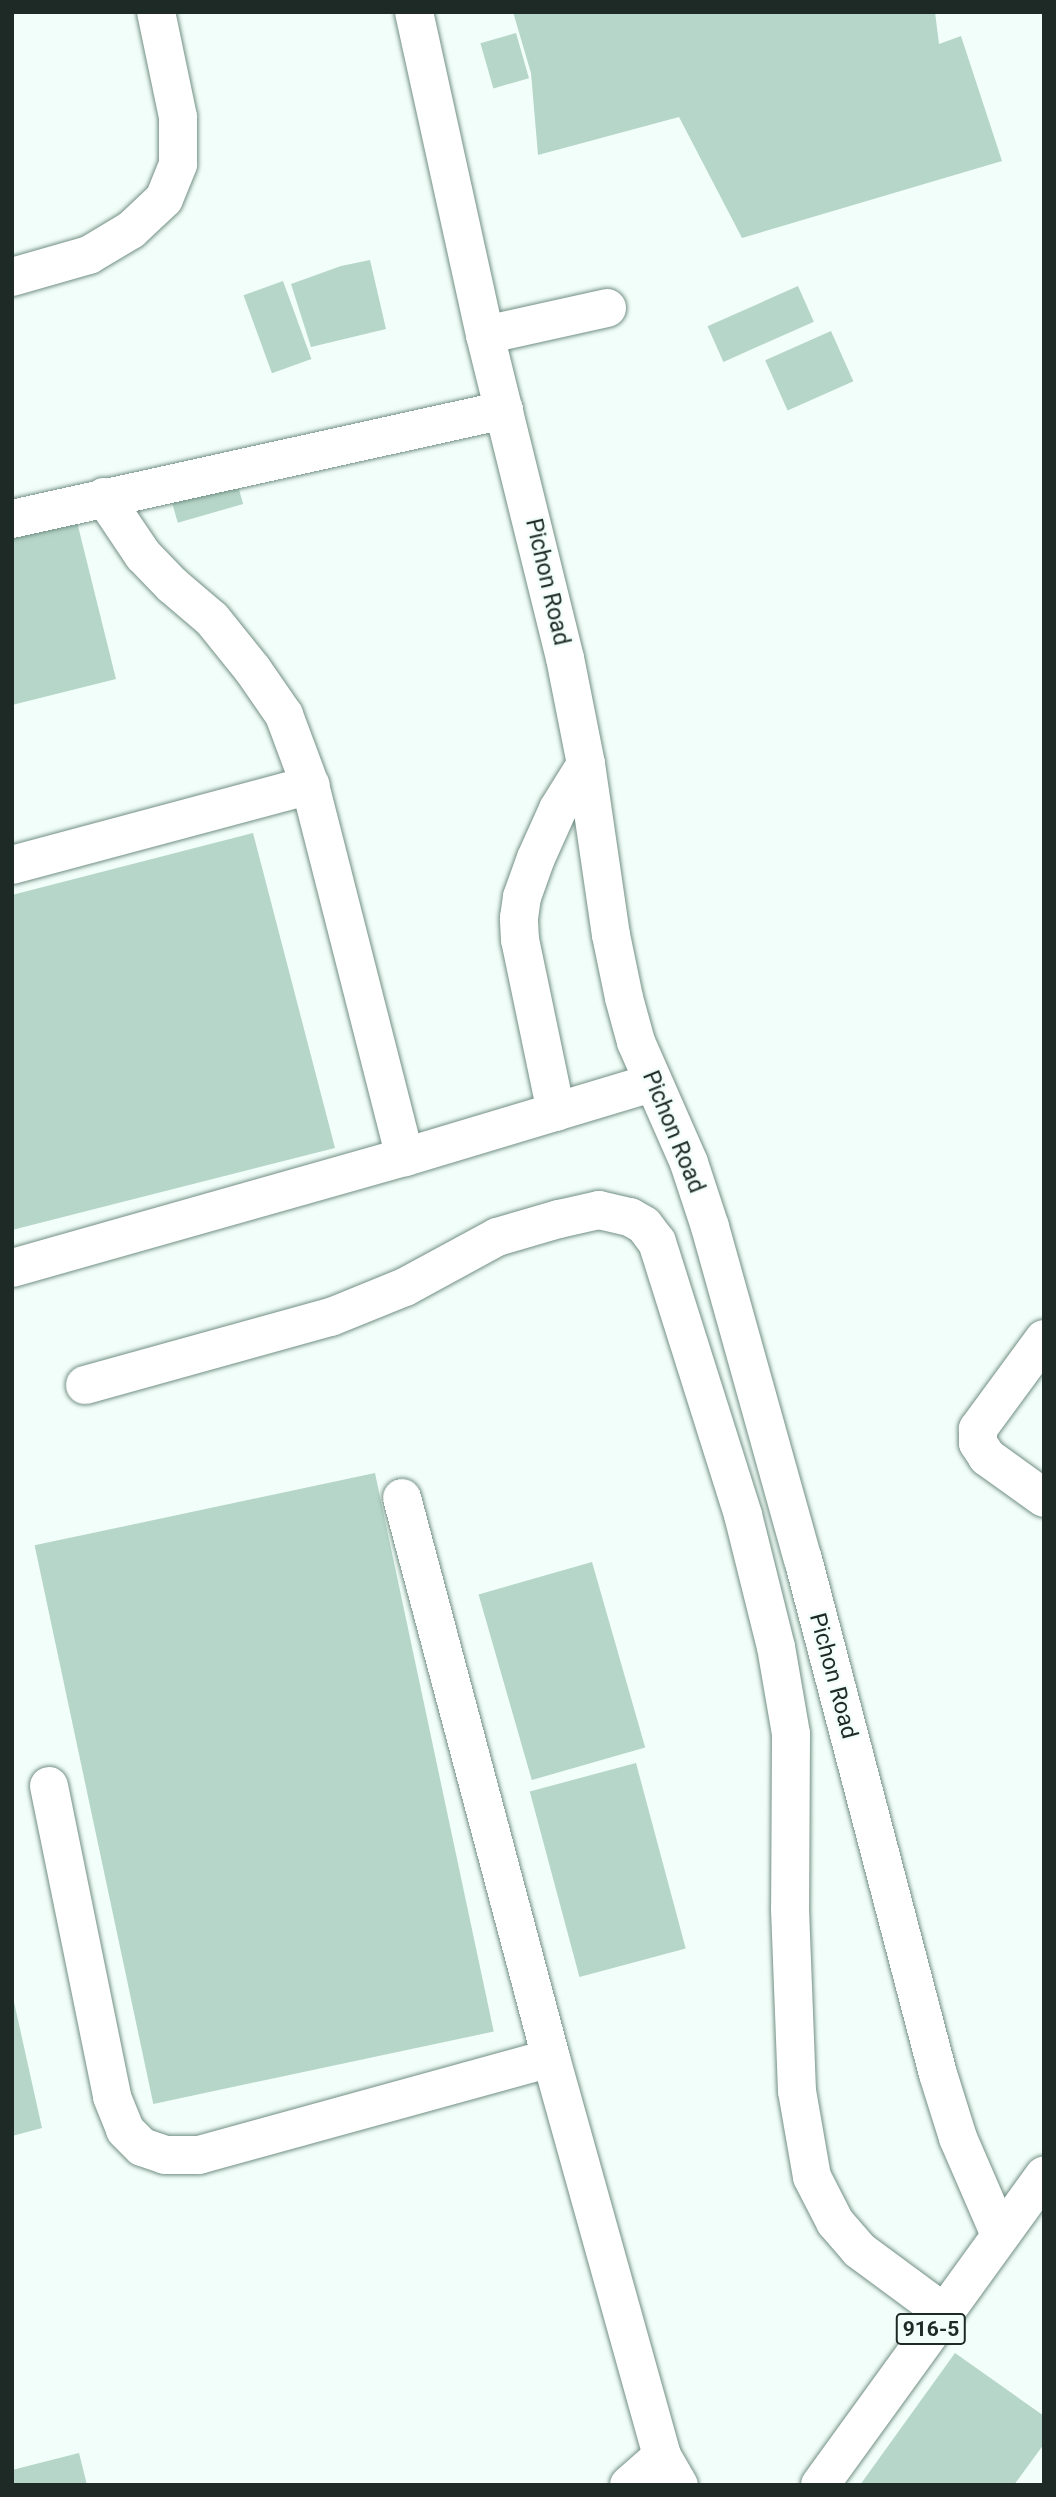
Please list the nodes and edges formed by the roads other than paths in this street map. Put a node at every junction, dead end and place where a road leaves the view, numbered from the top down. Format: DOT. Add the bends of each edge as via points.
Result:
graph roads {
  1 [pos="156,12"];
  2 [pos="414,12"];
  3 [pos="12,277"];
  4 [pos="607,308"];
  5 [pos="485,335"];
  6 [pos="504,410"];
  7 [pos="104,497"];
  8 [pos="12,519"];
  9 [pos="586,764"];
  10 [pos="310,785"];
  11 [pos="12,865"];
  12 [pos="652,1083"];
  13 [pos="556,1111"];
  14 [pos="405,1157"];
  15 [pos="12,1268"];
  16 [pos="1044,1339"];
  17 [pos="85,1385"];
  18 [pos="402,1498"];
  19 [pos="1044,1498"];
  20 [pos="49,1786"];
  21 [pos="551,2058"];
  22 [pos="1044,2175"];
  23 [pos="1000,2235"];
  24 [pos="943,2312"];
  25 [pos="671,2470"];
  26 [pos="629,2485"];
  27 [pos="820,2485"];
  1 -- 3 [label="street" via="178,117 178,164 164,199 131,230 89,256"];
  2 -- 5 [label="street, Pichon Road"];
  4 -- 5 [label="street"];
  5 -- 6 [label="street, Pichon Road"];
  6 -- 7 [label="street"];
  6 -- 9 [label="street, Pichon Road"];
  7 -- 8 [label="street"];
  7 -- 10 [label="street" via="143,555 212,619 253,670 284,715"];
  9 -- 12 [label="street, Pichon Road" via="621,985"];
  9 -- 13 [label="street" via="558,809 536,858 519,918"];
  10 -- 11 [label="street"];
  10 -- 14 [label="street"];
  12 -- 13 [label="street"];
  12 -- 23 [label="street, Pichon Road" via="689,1163 710,1227 803,1559 938,2074 958,2138"];
  13 -- 14 [label="street"];
  14 -- 15 [label="street"];
  16 -- 19 [label="street" via="978,1429 978,1443 987,1457"];
  17 -- 24 [label="street" via="331,1317 405,1287 497,1237 559,1219 599,1210 644,1225 657,1242 743,1515 776,1647 791,1734 790,1909 797,2078 812,2176 835,2222 859,2250"];
  18 -- 21 [label="street"];
  20 -- 21 [label="street" via="112,2097 125,2130 142,2147 165,2155 198,2155"];
  21 -- 25 [label="street"];
  22 -- 23 [label="street, 916-5"];
  23 -- 24 [label="street, 916-5"];
  24 -- 27 [label="street, 916-5"];
  25 -- 26 [label="street"];
}
